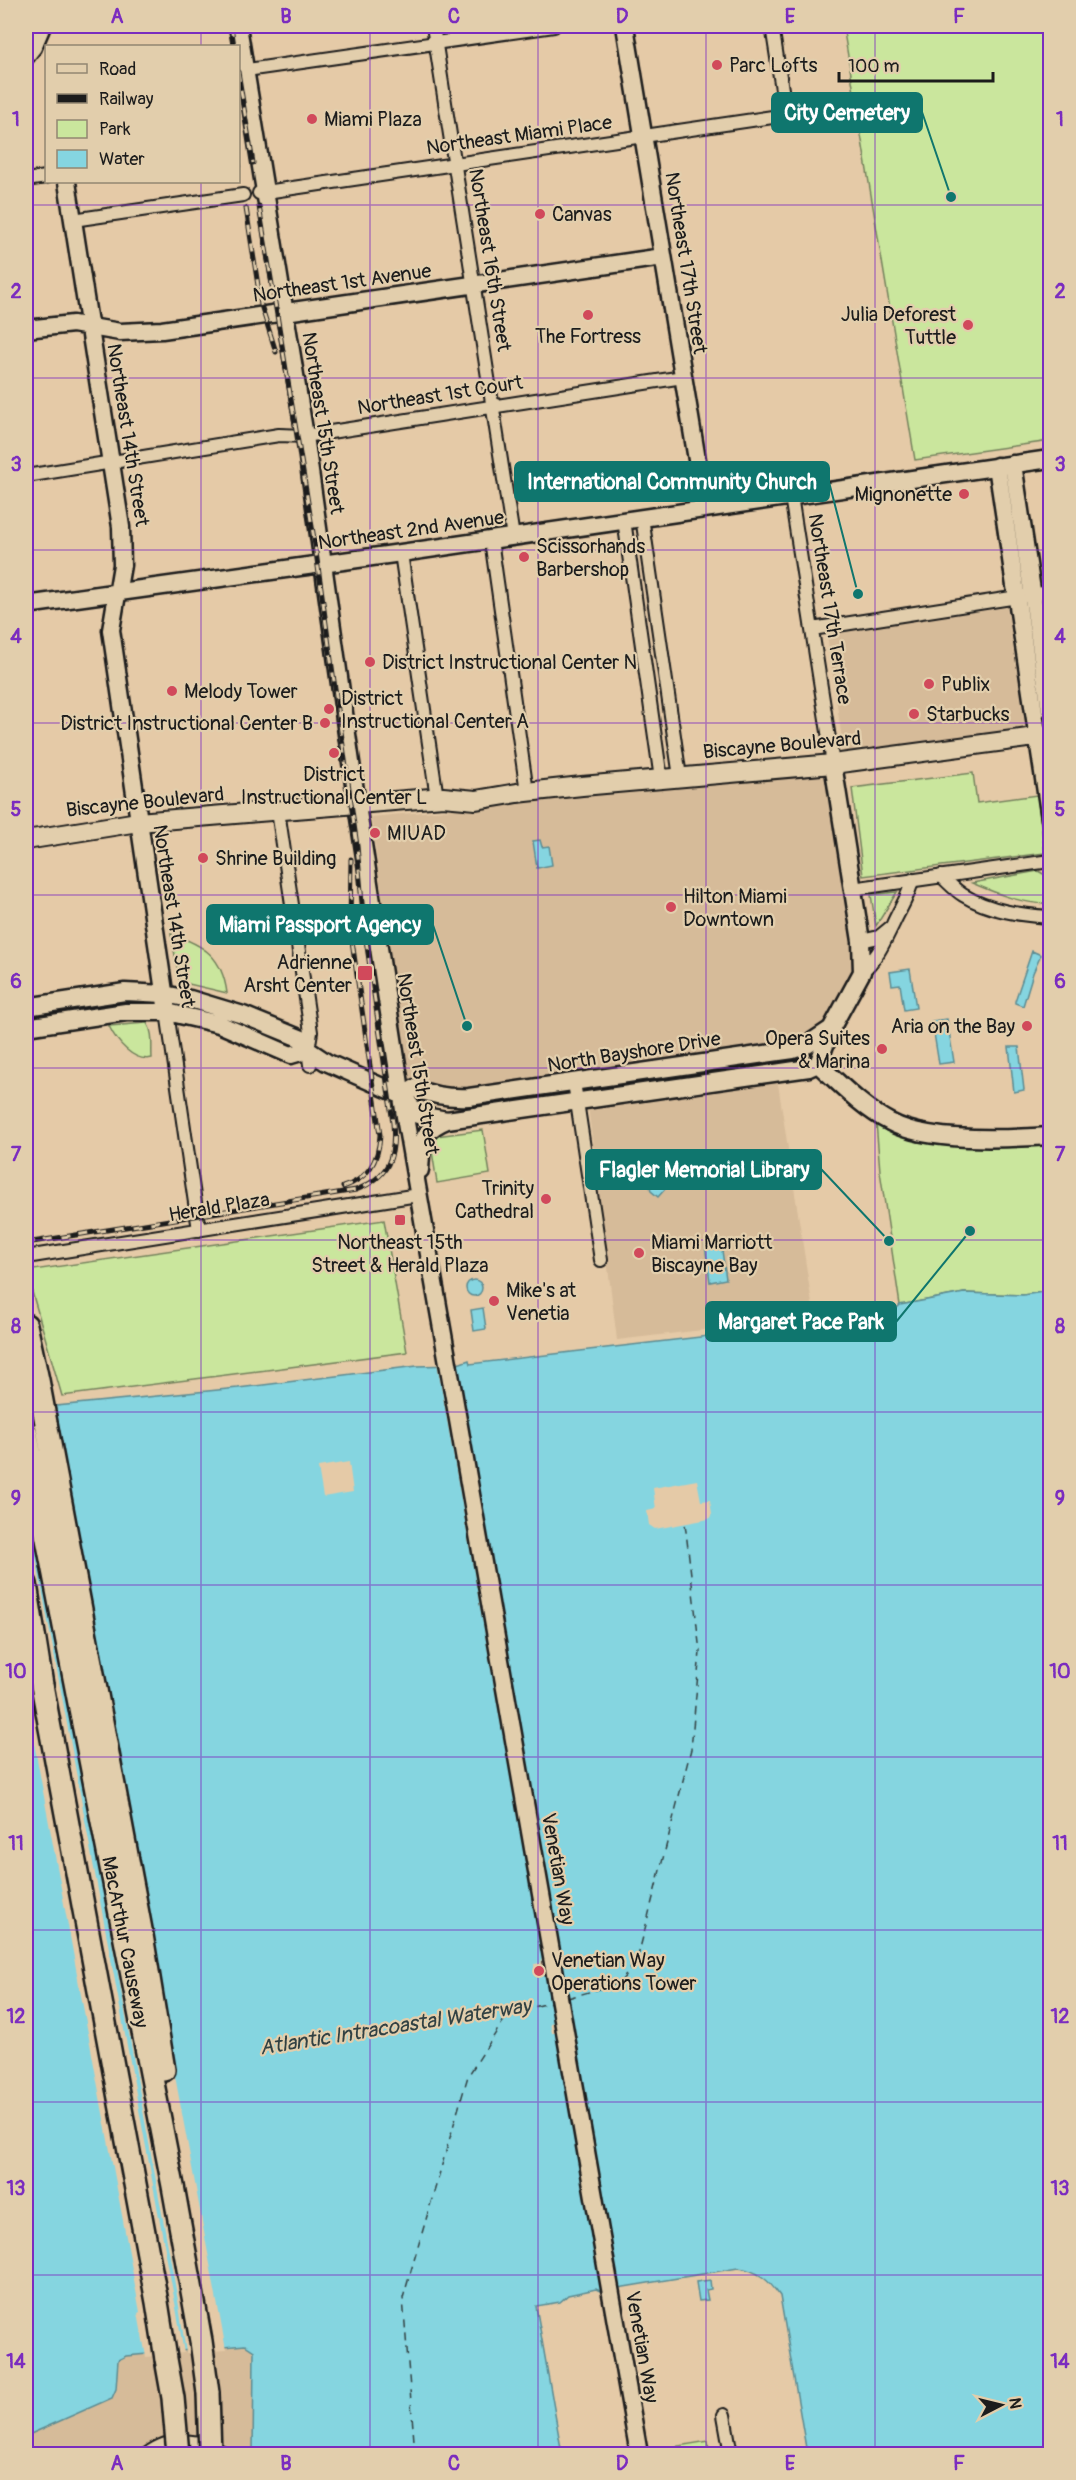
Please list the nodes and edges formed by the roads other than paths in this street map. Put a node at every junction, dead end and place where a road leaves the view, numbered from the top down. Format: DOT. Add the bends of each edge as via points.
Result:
graph roads {
  1 [pos="42,26"];
  2 [pos="238,26"];
  3 [pos="433,26"];
  4 [pos="554,26"];
  5 [pos="626,26"];
  6 [pos="772,26"];
  7 [pos="436,44"];
  8 [pos="45,45"];
  9 [pos="240,45"];
  10 [pos="240,48"];
  11 [pos="26,56"];
  12 [pos="242,71"];
  13 [pos="644,136"];
  14 [pos="455,164"];
  15 [pos="45,177"];
  16 [pos="26,180"];
  17 [pos="67,183"];
  18 [pos="261,193"];
  19 [pos="243,195"];
  20 [pos="73,220"];
  21 [pos="663,257"];
  22 [pos="474,284"];
  23 [pos="284,312"];
  24 [pos="90,328"];
  25 [pos="26,329"];
  26 [pos="683,377"];
  27 [pos="494,407"];
  28 [pos="305,436"];
  29 [pos="1050,459"];
  30 [pos="111,462"];
  31 [pos="1005,465"];
  32 [pos="26,476"];
  33 [pos="791,496"];
  34 [pos="705,508"];
  35 [pos="642,517"];
  36 [pos="624,520"];
  37 [pos="513,537"];
  38 [pos="491,540"];
  39 [pos="401,553"];
  40 [pos="323,564"];
  41 [pos="119,592"];
  42 [pos="1050,592"];
  43 [pos="1025,596"];
  44 [pos="26,605"];
  45 [pos="812,629"];
  46 [pos="1050,710"];
  47 [pos="1044,736"];
  48 [pos="833,764"];
  49 [pos="680,777"];
  50 [pos="661,779"];
  51 [pos="522,792"];
  52 [pos="443,798"];
  53 [pos="357,805"];
  54 [pos="278,811"];
  55 [pos="1050,819"];
  56 [pos="138,822"];
  57 [pos="26,840"];
  58 [pos="1050,861"];
  59 [pos="941,876"];
  60 [pos="912,880"];
  61 [pos="852,889"];
  62 [pos="1050,917"];
  63 [pos="892,925"];
  64 [pos="861,941"];
  65 [pos="862,972"];
  66 [pos="165,993"];
  67 [pos="54,1003"];
  68 [pos="26,1007"];
  69 [pos="167,1012"];
  70 [pos="57,1022"];
  71 [pos="26,1027"];
  72 [pos="831,1029"];
  73 [pos="793,1050"];
  74 [pos="309,1058"];
  75 [pos="729,1059"];
  76 [pos="818,1064"];
  77 [pos="777,1072"];
  78 [pos="760,1075"];
  79 [pos="574,1082"];
  80 [pos="683,1086"];
  81 [pos="403,1096"];
  82 [pos="577,1101"];
  83 [pos="447,1120"];
  84 [pos="1050,1136"];
  85 [pos="418,1195"];
  86 [pos="199,1230"];
  87 [pos="26,1257"];
  88 [pos="601,1260"];
  89 [pos="26,1325"];
  90 [pos="447,1361"];
  91 [pos="26,1431"];
  92 [pos="26,1584"];
  93 [pos="172,2186"];
  94 [pos="166,2359"];
  95 [pos="724,2415"];
  96 [pos="147,2454"];
  97 [pos="167,2454"];
  98 [pos="177,2454"];
  99 [pos="210,2454"];
  100 [pos="226,2454"];
  101 [pos="639,2454"];
  102 [pos="731,2454"];
  1 -- 8 [label="street"];
  1 -- 11 [label="street"];
  2 -- 9 [label="street, Northeast 15th Street"];
  3 -- 7 [label="street, Northeast 16th Street"];
  4 -- 7 [label="street"];
  5 -- 13 [label="street, Northeast 17th Street"];
  6 -- 13 [label="street, Northeast Miami Place" via="786,116"];
  7 -- 12 [label="street"];
  7 -- 14 [label="street, Northeast 16th Street"];
  10 -- 12 [label="street, Northeast 15th Street"];
  12 -- 18 [label="street, Northeast 15th Street"];
  13 -- 14 [label="street, Northeast Miami Place"];
  13 -- 21 [label="street, Northeast 17th Street"];
  14 -- 18 [label="street, Northeast Miami Place"];
  14 -- 22 [label="street, Northeast 16th Street"];
  15 -- 16 [label="street"];
  17 -- 20 [label="street, Northeast 14th Street"];
  18 -- 23 [label="street, Northeast 15th Street"];
  19 -- 20 [label="street"];
  20 -- 24 [label="street, Northeast 14th Street"];
  21 -- 22 [label="street, Northeast 1st Avenue"];
  21 -- 26 [label="street, Northeast 17th Street"];
  22 -- 23 [label="street, Northeast 1st Avenue"];
  22 -- 27 [label="street, Northeast 16th Street"];
  23 -- 24 [label="street, Northeast 1st Avenue" via="136,332"];
  23 -- 28 [label="street, Northeast 15th Street"];
  24 -- 25 [label="street, Northeast 1st Avenue" via="59,324"];
  24 -- 30 [label="street, Northeast 14th Street"];
  26 -- 27 [label="street, Northeast 1st Court"];
  26 -- 34 [label="street, Northeast 17th Street"];
  27 -- 28 [label="street, Northeast 1st Court"];
  27 -- 37 [label="street, Northeast 16th Street"];
  28 -- 30 [label="street, Northeast 1st Court" via="279,435"];
  28 -- 40 [label="street, Northeast 15th Street"];
  29 -- 31 [label="street, Northeast 2nd Avenue"];
  30 -- 32 [label="street, Northeast 1st Court"];
  30 -- 41 [label="street, Northeast 14th Street" via="123,548"];
  31 -- 33 [label="street, Northeast 2nd Avenue"];
  31 -- 43 [label="street"];
  33 -- 34 [label="street, Northeast 2nd Avenue"];
  33 -- 45 [label="street, Northeast 17th Terrace"];
  34 -- 35 [label="street, Northeast 2nd Avenue"];
  35 -- 36 [label="street, Northeast 2nd Avenue"];
  35 -- 49 [label="street"];
  36 -- 37 [label="street, Northeast 2nd Avenue"];
  36 -- 50 [label="street"];
  37 -- 38 [label="street, Northeast 2nd Avenue"];
  38 -- 39 [label="street, Northeast 2nd Avenue"];
  38 -- 51 [label="street"];
  39 -- 40 [label="street, Northeast 2nd Avenue"];
  39 -- 52 [label="street"];
  40 -- 41 [label="street, Northeast 2nd Avenue"];
  40 -- 53 [label="street, Northeast 15th Street"];
  41 -- 44 [label="street, Northeast 2nd Avenue"];
  41 -- 56 [label="street, Northeast 14th Street" via="111,630"];
  42 -- 43 [label="street"];
  43 -- 45 [label="street"];
  43 -- 46 [label="street"];
  43 -- 47 [label="street"];
  45 -- 48 [label="street, Northeast 17th Terrace"];
  47 -- 48 [label="main road, Biscayne Boulevard"];
  47 -- 55 [label="street"];
  48 -- 49 [label="main road, Biscayne Boulevard"];
  48 -- 61 [label="street, Northeast 17th Terrace"];
  49 -- 50 [label="main road, Biscayne Boulevard"];
  50 -- 51 [label="main road, Biscayne Boulevard"];
  51 -- 52 [label="main road, Biscayne Boulevard" via="476,800"];
  52 -- 53 [label="main road, Biscayne Boulevard"];
  53 -- 54 [label="main road, Biscayne Boulevard"];
  53 -- 81 [label="street, Northeast 15th Street"];
  54 -- 56 [label="main road, Biscayne Boulevard"];
  54 -- 74 [label="street" via="311,1032"];
  56 -- 57 [label="main road, Biscayne Boulevard"];
  56 -- 66 [label="street, Northeast 14th Street"];
  58 -- 59 [label="street"];
  59 -- 60 [label="street"];
  59 -- 62 [label="street" via="962,895 984,904 1029,916"];
  60 -- 61 [label="street"];
  60 -- 63 [label="street" via="910,895"];
  61 -- 64 [label="street, Northeast 17th Terrace"];
  63 -- 64 [label="street" via="879,937"];
  63 -- 65 [label="street" via="875,960"];
  64 -- 65 [label="street, Northeast 17th Terrace"];
  65 -- 72 [label="street"];
  66 -- 67 [label="street, North Bayshore Drive" via="125,992"];
  66 -- 69 [label="street, Northeast 14th Street"];
  66 -- 74 [label="street, North Bayshore Drive" via="243,1015 302,1040"];
  67 -- 68 [label="street, North Bayshore Drive"];
  67 -- 70 [label="street"];
  69 -- 70 [label="street, North Bayshore Drive" via="126,1012"];
  69 -- 74 [label="street, North Bayshore Drive" via="219,1024 291,1055"];
  69 -- 86 [label="street, Northeast 14th Street"];
  70 -- 71 [label="street, North Bayshore Drive"];
  72 -- 73 [label="street, North Bayshore Drive"];
  72 -- 76 [label="street"];
  73 -- 75 [label="street, North Bayshore Drive"];
  73 -- 77 [label="street" via="784,1056"];
  74 -- 81 [label="street, North Bayshore Drive"];
  75 -- 78 [label="street" via="748,1061"];
  75 -- 79 [label="street, North Bayshore Drive"];
  75 -- 80 [label="street" via="716,1068 694,1073"];
  76 -- 77 [label="street, North Bayshore Drive"];
  76 -- 84 [label="street" via="861,1102 906,1130 959,1136"];
  77 -- 78 [label="street, North Bayshore Drive"];
  78 -- 80 [label="street, North Bayshore Drive"];
  79 -- 81 [label="street, North Bayshore Drive" via="452,1098 415,1088"];
  79 -- 82 [label="street"];
  80 -- 82 [label="street, North Bayshore Drive"];
  81 -- 83 [label="street, North Bayshore Drive" via="418,1114"];
  81 -- 85 [label="street, Northeast 15th Street"];
  82 -- 83 [label="street, North Bayshore Drive"];
  82 -- 88 [label="street"];
  83 -- 85 [label="street" via="434,1125 425,1135"];
  85 -- 86 [label="street, Herald Plaza"];
  85 -- 90 [label="street, Northeast 15th Street"];
  86 -- 87 [label="street, Herald Plaza"];
  89 -- 93 [label="highway" via="150,1983 178,2155"];
  90 -- 101 [label="street, Venetian Way"];
  91 -- 93 [label="highway, MacArthur Causeway"];
  92 -- 94 [label="highway, MacArthur Causeway"];
  93 -- 99 [label="highway, MacArthur Causeway, bridge" via="203,2351"];
  94 -- 97 [label="highway, MacArthur Causeway, bridge"];
  94 -- 98 [label="highway, bridge"];
  95 -- 102 [label="street"];
  96 -- 100 [label="street" via="164,2445 188,2441"];
}
